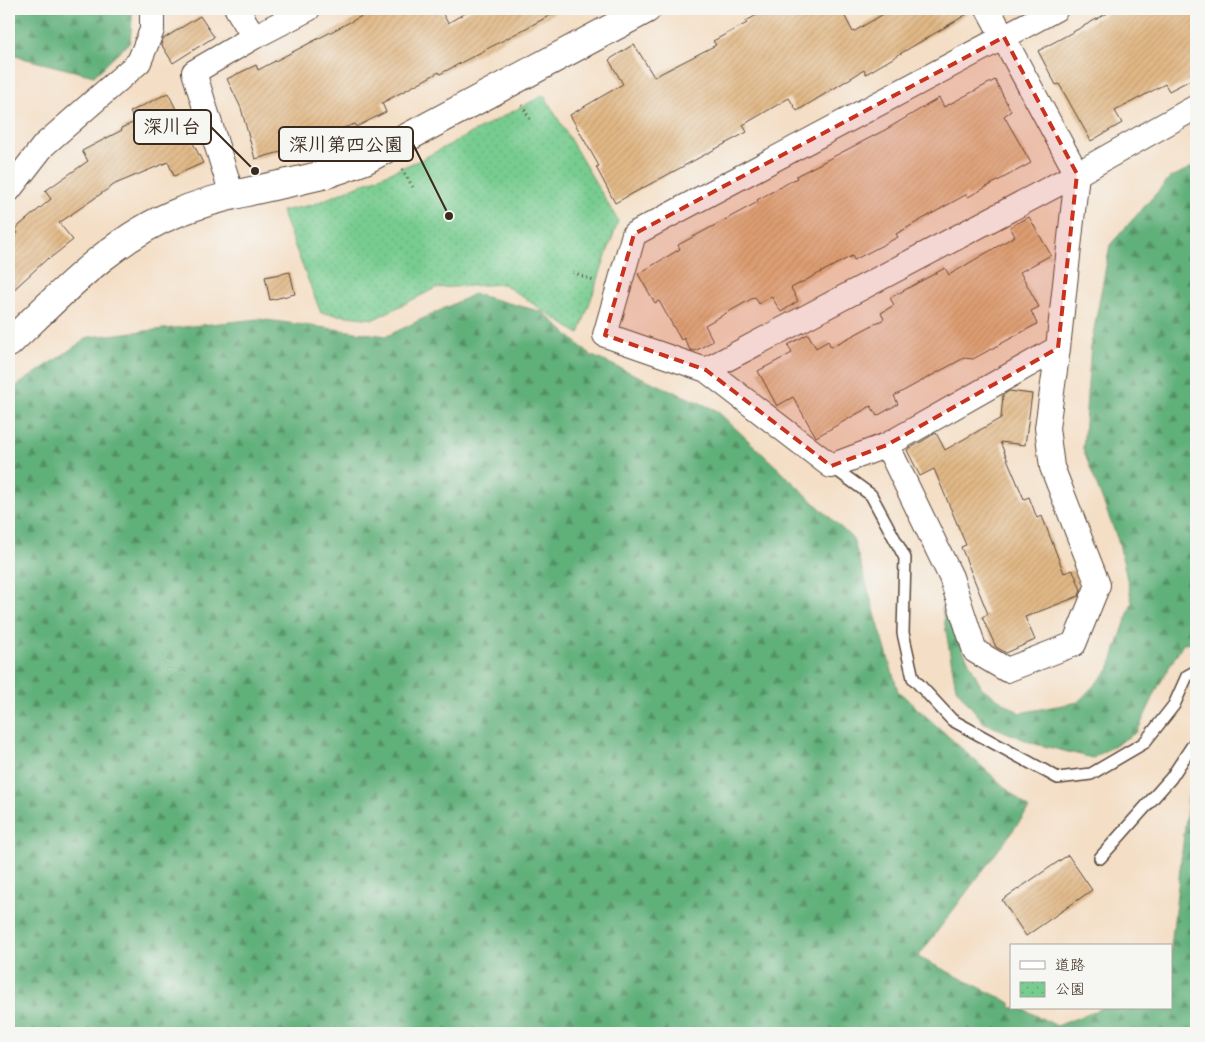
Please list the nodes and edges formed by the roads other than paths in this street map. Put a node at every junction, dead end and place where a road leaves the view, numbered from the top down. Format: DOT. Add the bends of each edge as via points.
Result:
graph roads {
  1 [pos="152,9"];
  2 [pos="237,9"];
  3 [pos="308,9"];
  4 [pos="647,9"];
  5 [pos="988,9"];
  6 [pos="1056,9"];
  7 [pos="254,37"];
  8 [pos="1004,37"];
  9 [pos="1196,107"];
  10 [pos="1077,174"];
  11 [pos="9,190"];
  12 [pos="232,195"];
  13 [pos="9,343"];
  14 [pos="1058,348"];
  15 [pos="706,370"];
  16 [pos="887,445"];
  17 [pos="831,466"];
  18 [pos="1196,671"];
  19 [pos="1196,740"];
  20 [pos="1100,858"];
  1 -- 11 [label="street" via="152,30 139,62 44,145"];
  2 -- 7 [label="street"];
  3 -- 7 [label="street"];
  4 -- 12 [label="street" via="366,160 327,174"];
  5 -- 8 [label="street"];
  6 -- 8 [label="street"];
  7 -- 12 [label="street" via="194,72"];
  8 -- 10 [label="street"];
  8 -- 15 [label="street" via="634,234 605,335"];
  9 -- 10 [label="street"];
  10 -- 14 [label="street"];
  10 -- 15 [label="street"];
  12 -- 13 [label="street" via="178,212 130,237 78,278"];
  14 -- 16 [label="street"];
  14 -- 16 [label="street" via="1047,428 1052,467 1098,585 1074,644 1007,670 975,651 951,577"];
  15 -- 17 [label="street"];
  16 -- 17 [label="street"];
  17 -- 18 [label="lane" via="871,495 905,558 904,633 913,678 952,720 1058,778 1092,774 1144,743 1174,705 1187,676"];
  19 -- 20 [label="lane" via="1171,778"];
}
